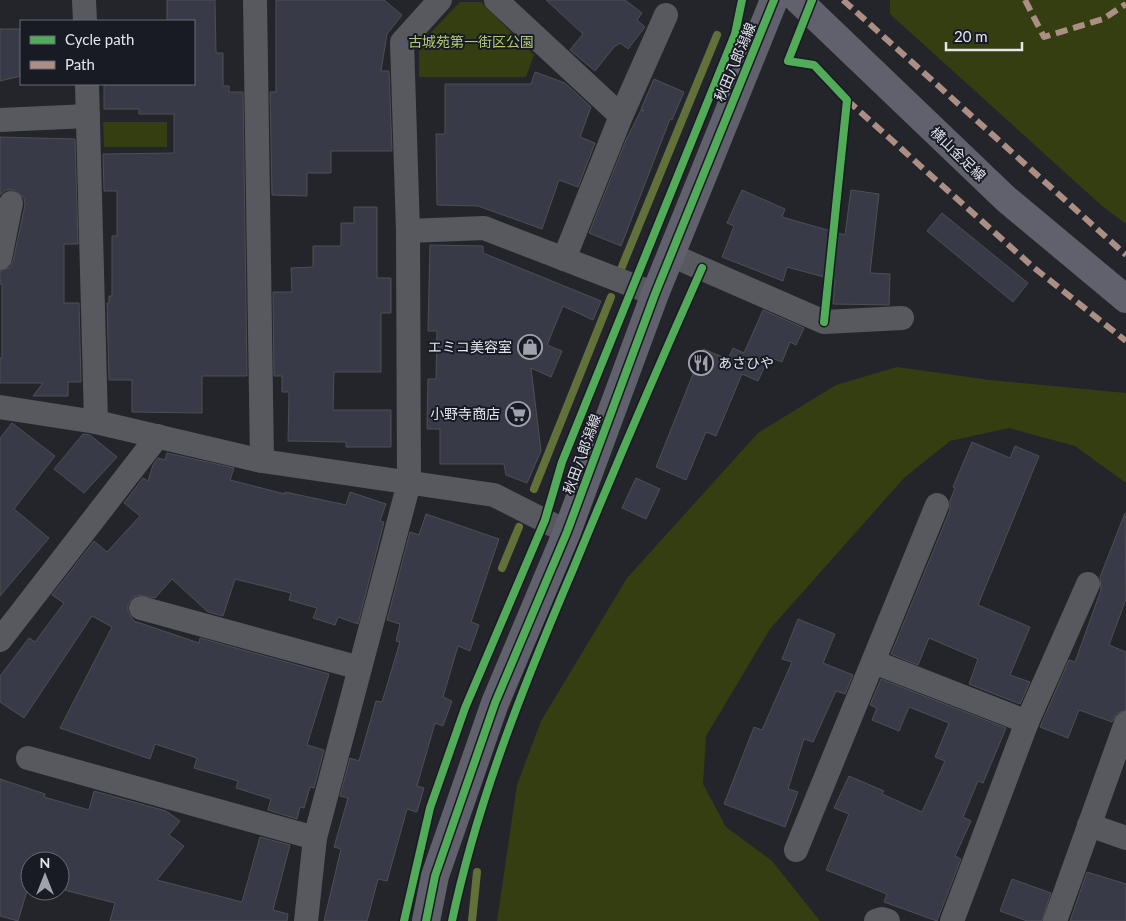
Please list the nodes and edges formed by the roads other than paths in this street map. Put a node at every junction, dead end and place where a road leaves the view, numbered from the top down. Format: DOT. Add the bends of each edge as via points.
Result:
graph roads {
  1 [pos="84,0"];
  2 [pos="256,0"];
  3 [pos="440,0"];
  4 [pos="496,0"];
  5 [pos="774,0"];
  6 [pos="798,0"];
  7 [pos="666,16"];
  8 [pos="84,20"];
  9 [pos="87,85"];
  10 [pos="88,116"];
  11 [pos="621,116"];
  12 [pos="0,120"];
  13 [pos="11,203"];
  14 [pos="408,230"];
  15 [pos="671,255"];
  16 [pos="0,258"];
  17 [pos="564,259"];
  18 [pos="655,294"];
  19 [pos="1126,299"];
  20 [pos="902,318"];
  21 [pos="0,407"];
  22 [pos="96,422"];
  23 [pos="158,436"];
  24 [pos="262,461"];
  25 [pos="408,483"];
  26 [pos="938,505"];
  27 [pos="567,532"];
  28 [pos="1088,584"];
  29 [pos="141,608"];
  30 [pos="0,640"];
  31 [pos="874,662"];
  32 [pos="360,668"];
  33 [pos="1027,722"];
  34 [pos="1126,723"];
  35 [pos="28,758"];
  36 [pos="1120,758"];
  37 [pos="1090,825"];
  38 [pos="315,838"];
  39 [pos="1126,838"];
  40 [pos="796,850"];
  41 [pos="306,921"];
  42 [pos="426,921"];
  43 [pos="876,921"];
  44 [pos="888,921"];
  45 [pos="952,921"];
  46 [pos="1055,921"];
  1 -- 8 [label="street"];
  2 -- 24 [label="street"];
  3 -- 14 [label="street" via="402,42"];
  4 -- 11 [label="street"];
  5 -- 15 [label="main road, 秋田八郎潟線"];
  6 -- 19 [label="main road, 横山金足線" via="1006,199"];
  7 -- 11 [label="street"];
  9 -- 10 [label="street"];
  10 -- 12 [label="street"];
  10 -- 22 [label="street"];
  11 -- 17 [label="street"];
  13 -- 16 [label="street"];
  14 -- 17 [label="street" via="484,228"];
  14 -- 25 [label="street"];
  15 -- 18 [label="main road, 秋田八郎潟線"];
  15 -- 20 [label="street" via="824,322"];
  17 -- 18 [label="street"];
  18 -- 27 [label="main road, 秋田八郎潟線"];
  21 -- 22 [label="street"];
  22 -- 23 [label="street"];
  23 -- 24 [label="street"];
  23 -- 30 [label="street"];
  24 -- 25 [label="street"];
  25 -- 27 [label="street" via="494,495"];
  25 -- 32 [label="street"];
  26 -- 31 [label="street"];
  27 -- 42 [label="main road, 秋田八郎潟線" via="467,778 434,876"];
  28 -- 33 [label="street"];
  29 -- 32 [label="street"];
  31 -- 33 [label="street"];
  31 -- 40 [label="street"];
  32 -- 38 [label="street"];
  33 -- 45 [label="street"];
  34 -- 36 [label="street"];
  35 -- 38 [label="street"];
  36 -- 37 [label="street"];
  37 -- 39 [label="street"];
  37 -- 46 [label="street"];
  38 -- 41 [label="street"];
  43 -- 44 [label="street"];
}
